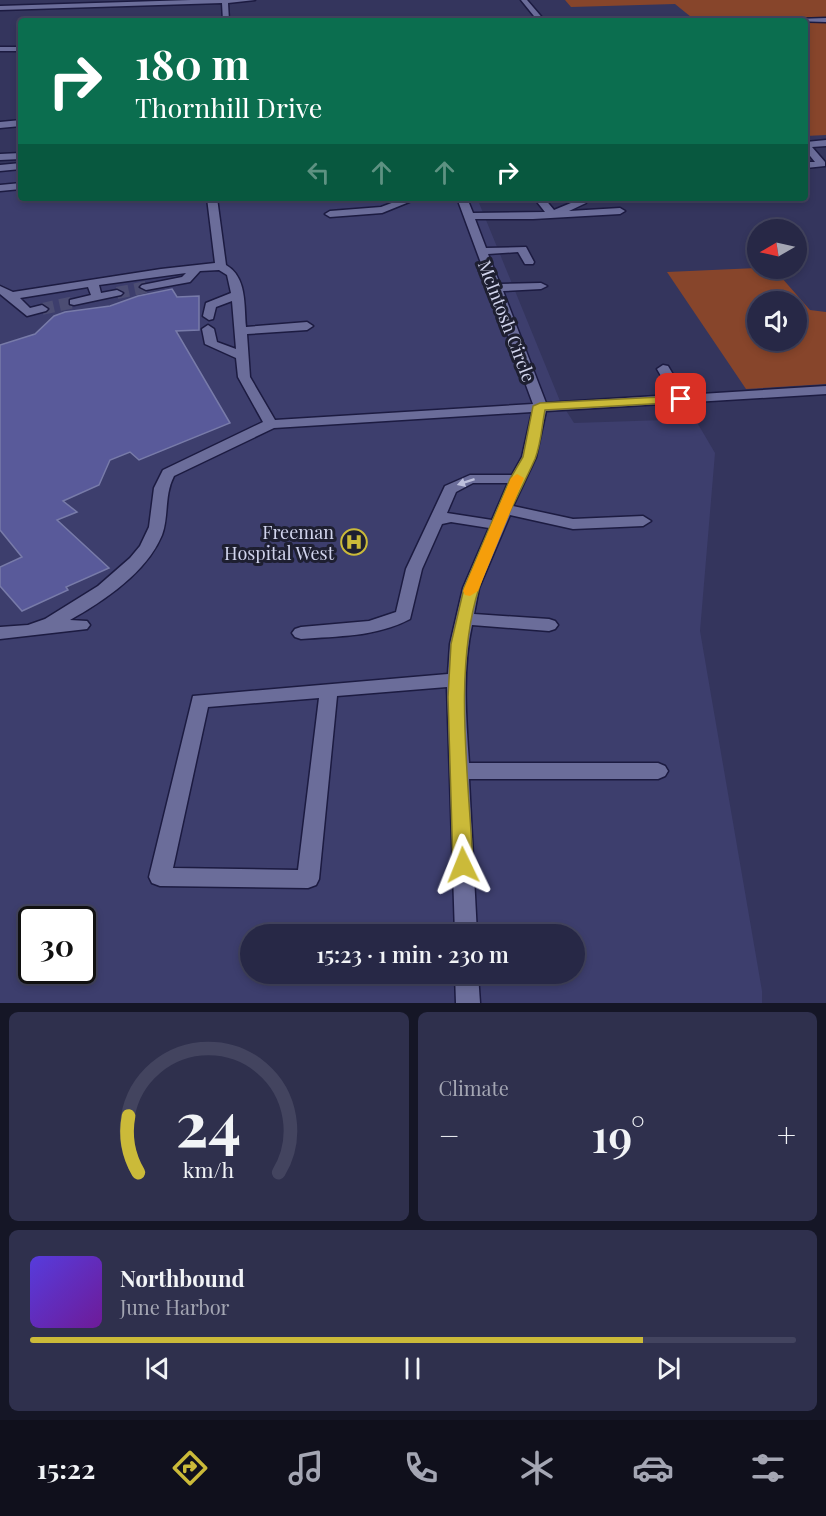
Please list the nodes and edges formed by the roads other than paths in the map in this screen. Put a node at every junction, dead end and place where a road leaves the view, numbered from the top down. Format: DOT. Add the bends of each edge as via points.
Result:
graph roads {
  1 [pos="225,0"];
  2 [pos="252,0"];
  3 [pos="524,0"];
  4 [pos="0,8"];
  5 [pos="226,18"];
  6 [pos="539,18"];
  7 [pos="826,20"];
  8 [pos="808,21"];
  9 [pos="18,49"];
  10 [pos="0,50"];
  11 [pos="18,123"];
  12 [pos="0,125"];
  13 [pos="826,143"];
  14 [pos="808,146"];
  15 [pos="808,148"];
  16 [pos="18,156"];
  17 [pos="0,157"];
  18 [pos="808,165"];
  19 [pos="824,166"];
  20 [pos="18,167"];
  21 [pos="1,171"];
  22 [pos="18,186"];
  23 [pos="0,188"];
  24 [pos="212,201"];
  25 [pos="406,201"];
  26 [pos="463,201"];
  27 [pos="541,201"];
  28 [pos="583,201"];
  29 [pos="620,211"];
  30 [pos="330,214"];
  31 [pos="552,214"];
  32 [pos="469,216"];
  33 [pos="481,251"];
  34 [pos="529,262"];
  35 [pos="221,266"];
  36 [pos="195,269"];
  37 [pos="92,283"];
  38 [pos="541,286"];
  39 [pos="146,287"];
  40 [pos="495,288"];
  41 [pos="0,289"];
  42 [pos="117,293"];
  43 [pos="238,295"];
  44 [pos="11,296"];
  45 [pos="97,297"];
  46 [pos="74,302"];
  47 [pos="42,309"];
  48 [pos="307,326"];
  49 [pos="241,331"];
  50 [pos="243,356"];
  51 [pos="663,369"];
  52 [pos="826,390"];
  53 [pos="681,399"];
  54 [pos="540,406"];
  55 [pos="271,424"];
  56 [pos="517,479"];
  57 [pos="500,517"];
  58 [pos="437,520"];
  59 [pos="643,521"];
  60 [pos="465,619"];
  61 [pos="81,625"];
  62 [pos="549,625"];
  63 [pos="36,629"];
  64 [pos="0,633"];
  65 [pos="301,633"];
  66 [pos="457,680"];
  67 [pos="329,690"];
  68 [pos="459,771"];
  69 [pos="658,771"];
  70 [pos="466,924"];
  71 [pos="467,984"];
  72 [pos="468,1003"];
  1 -- 2 [label="street"];
  1 -- 4 [label="street"];
  1 -- 5 [label="street"];
  3 -- 6 [label="street"];
  7 -- 8 [label="street"];
  9 -- 10 [label="street"];
  11 -- 12 [label="street"];
  13 -- 14 [label="street"];
  15 -- 19 [label="street"];
  16 -- 17 [label="street"];
  18 -- 19 [label="street"];
  20 -- 21 [label="street"];
  22 -- 23 [label="street"];
  24 -- 35 [label="street"];
  25 -- 30 [label="street" via="382,210"];
  26 -- 32 [label="street, McIntosh Circle"];
  27 -- 31 [label="street"];
  28 -- 31 [label="street"];
  29 -- 31 [label="street"];
  31 -- 32 [label="street"];
  32 -- 33 [label="street, McIntosh Circle"];
  33 -- 34 [label="street" via="522,249"];
  33 -- 40 [label="street, McIntosh Circle"];
  35 -- 36 [label="street"];
  35 -- 43 [label="street" via="232,273"];
  36 -- 37 [label="street"];
  36 -- 39 [label="street" via="186,280"];
  37 -- 44 [label="street"];
  37 -- 45 [label="street"];
  38 -- 40 [label="street"];
  40 -- 54 [label="street, McIntosh Circle"];
  41 -- 44 [label="street"];
  42 -- 45 [label="street"];
  43 -- 49 [label="street"];
  43 -- 50 [label="street" via="210,305 208,322 211,344"];
  44 -- 47 [label="street" via="27,312"];
  45 -- 46 [label="street"];
  48 -- 49 [label="street"];
  49 -- 50 [label="street"];
  50 -- 55 [label="street" via="244,377"];
  51 -- 53 [label="street"];
  52 -- 53 [label="street"];
  53 -- 54 [label="street"];
  54 -- 55 [label="street"];
  54 -- 56 [label="street" via="529,457"];
  55 -- 63 [label="street" via="168,473 160,484 154,535 139,558 79,607"];
  56 -- 57 [label="street"];
  56 -- 58 [label="street, one-way" via="470,479 458,484 450,489"];
  57 -- 58 [label="street"];
  57 -- 59 [label="street" via="573,524"];
  57 -- 60 [label="street" via="471,588"];
  58 -- 65 [label="street" via="414,569 404,615 376,625"];
  60 -- 62 [label="street"];
  60 -- 66 [label="street"];
  61 -- 63 [label="street"];
  63 -- 64 [label="street"];
  66 -- 67 [label="street"];
  66 -- 68 [label="street"];
  67 -- 67 [label="street" via="200,700 160,877 308,879"];
  68 -- 69 [label="street"];
  68 -- 70 [label="street"];
  71 -- 72 [label="street"];
}
